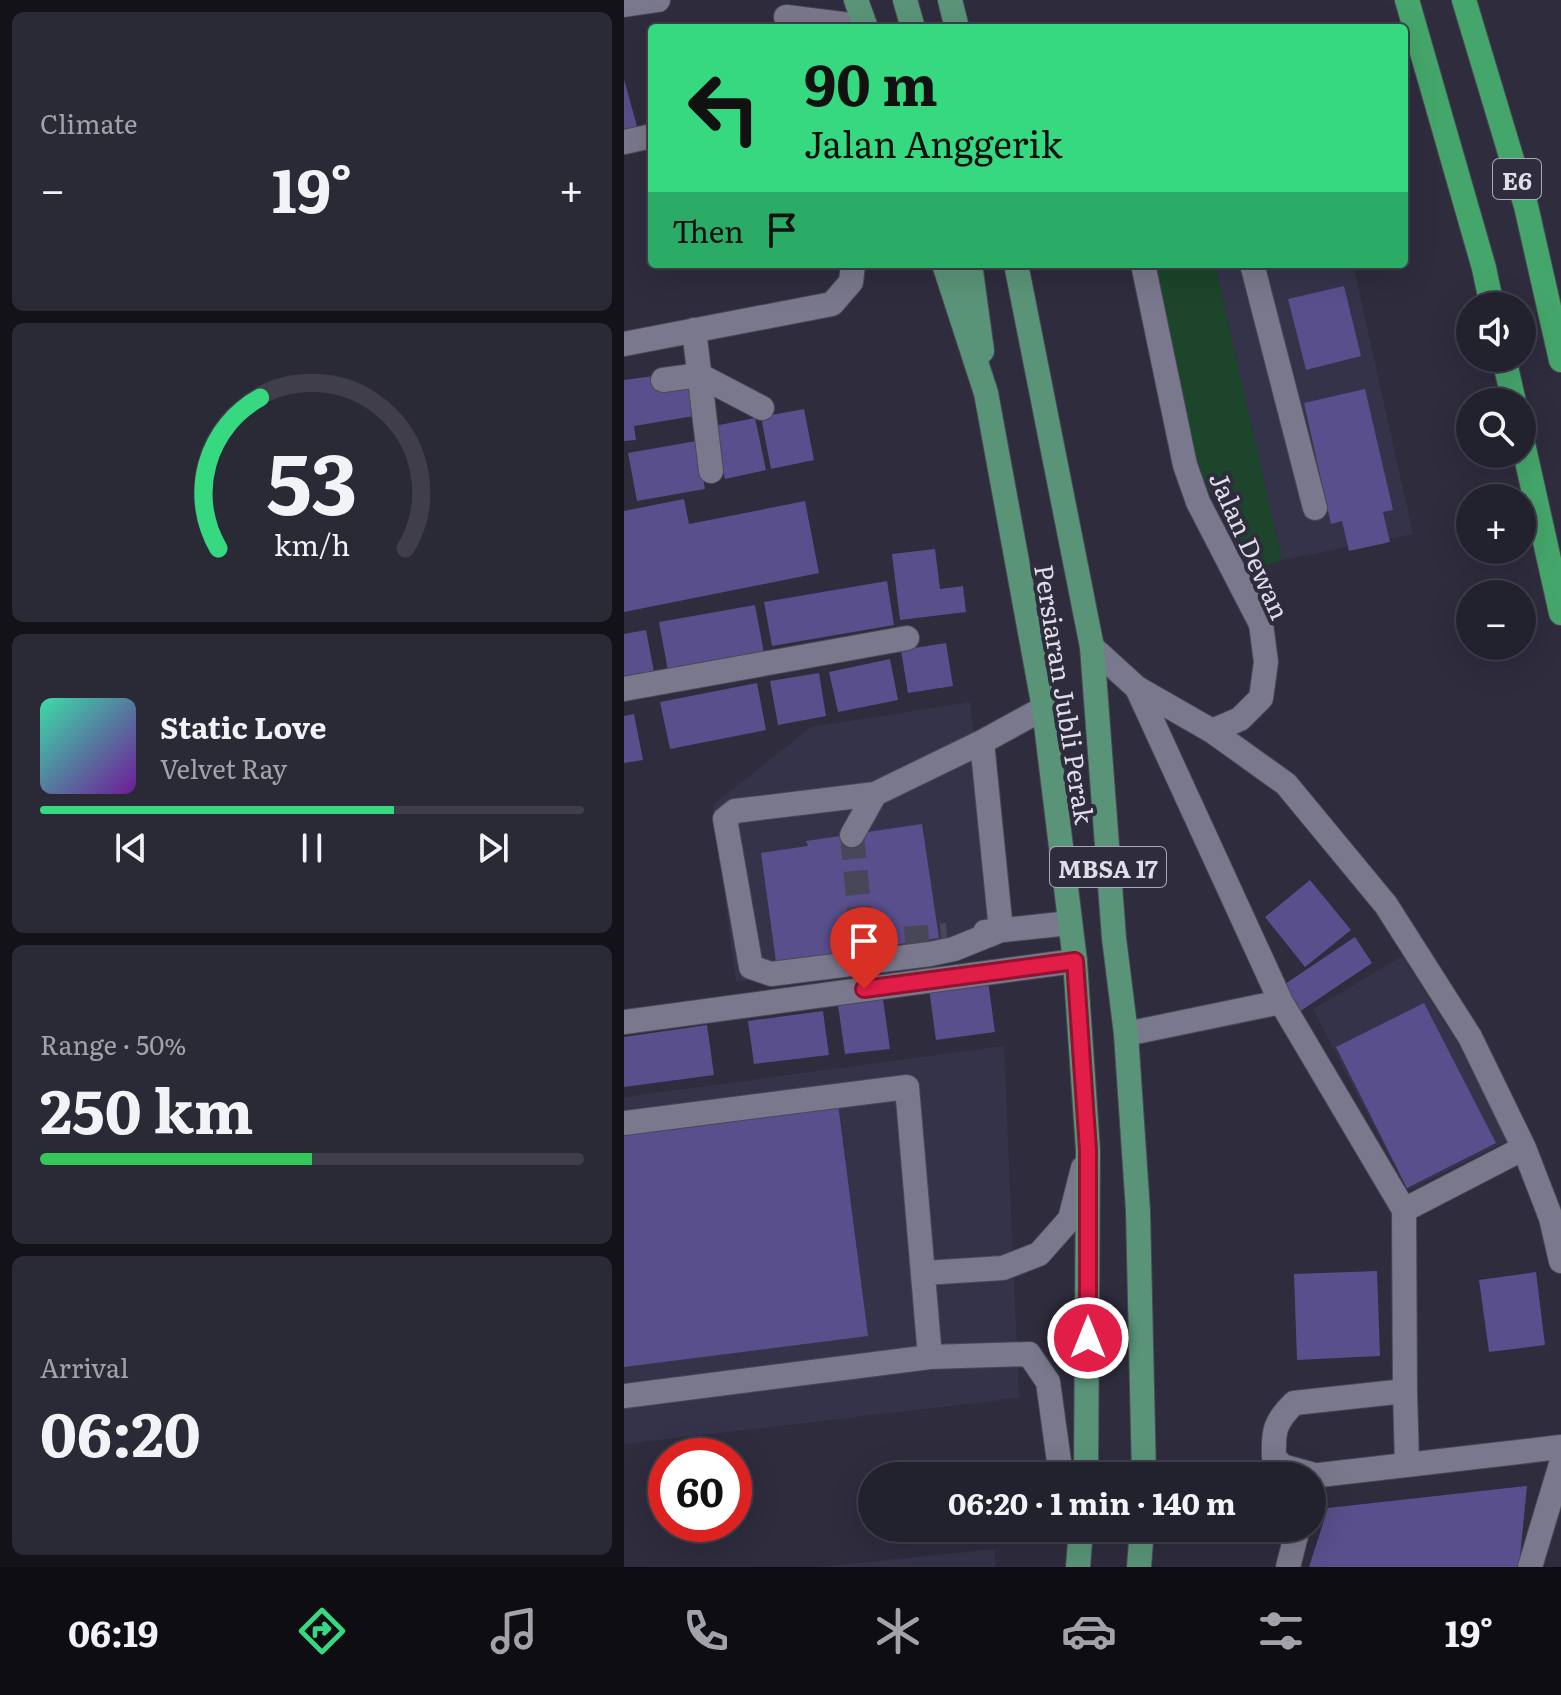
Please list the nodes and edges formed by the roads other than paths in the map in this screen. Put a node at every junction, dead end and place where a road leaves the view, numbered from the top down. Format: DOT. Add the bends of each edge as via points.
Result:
graph roads {
  1 [pos="658,0"];
  2 [pos="856,0"];
  3 [pos="905,0"];
  4 [pos="1407,0"];
  5 [pos="1464,0"];
  6 [pos="624,5"];
  7 [pos="785,15"];
  8 [pos="841,24"];
  9 [pos="865,24"];
  10 [pos="912,24"];
  11 [pos="648,137"];
  12 [pos="624,142"];
  13 [pos="853,268"];
  14 [pos="945,268"];
  15 [pos="971,268"];
  16 [pos="1017,268"];
  17 [pos="1144,268"];
  18 [pos="1253,268"];
  19 [pos="1489,292"];
  20 [pos="694,330"];
  21 [pos="624,344"];
  22 [pos="1561,360"];
  23 [pos="699,375"];
  24 [pos="663,380"];
  25 [pos="986,393"];
  26 [pos="762,408"];
  27 [pos="1528,468"];
  28 [pos="711,471"];
  29 [pos="1315,508"];
  30 [pos="1561,613"];
  31 [pos="907,638"];
  32 [pos="1092,647"];
  33 [pos="1137,688"];
  34 [pos="624,689"];
  35 [pos="1044,708"];
  36 [pos="1212,731"];
  37 [pos="982,742"];
  38 [pos="875,794"];
  39 [pos="852,835"];
  40 [pos="1070,923"];
  41 [pos="1001,930"];
  42 [pos="947,935"];
  43 [pos="1075,961"];
  44 [pos="1281,1002"];
  45 [pos="624,1022"];
  46 [pos="1126,1034"];
  47 [pos="624,1123"];
  48 [pos="1524,1148"];
  49 [pos="1088,1150"];
  50 [pos="1404,1210"];
  51 [pos="1556,1216"];
  52 [pos="1561,1261"];
  53 [pos="924,1273"];
  54 [pos="930,1357"];
  55 [pos="1405,1391"];
  56 [pos="624,1396"];
  57 [pos="1561,1447"];
  58 [pos="1059,1462"];
  59 [pos="1086,1462"];
  60 [pos="1144,1462"];
  61 [pos="1278,1462"];
  62 [pos="1407,1464"];
  63 [pos="1561,1464"];
  64 [pos="1326,1473"];
  65 [pos="1079,1542"];
  66 [pos="1141,1542"];
  67 [pos="1294,1542"];
  68 [pos="1078,1567"];
  69 [pos="1139,1567"];
  70 [pos="1288,1567"];
  71 [pos="1530,1567"];
  1 -- 6 [label="street"];
  2 -- 9 [label="main road"];
  3 -- 10 [label="main road"];
  4 -- 19 [label="highway, E6"];
  5 -- 22 [label="highway, E6" via="1526,206"];
  7 -- 8 [label="street"];
  11 -- 12 [label="street"];
  13 -- 20 [label="street" via="851,282 832,304"];
  14 -- 25 [label="main road, Persiaran Jubli Perak / MBSA 17"];
  15 -- 25 [label="main road"];
  16 -- 32 [label="main road, Persiaran Jubli Perak / MBSA 17"];
  17 -- 36 [label="street, Jalan Dewan" via="1185,465 1198,502 1261,624 1266,662 1261,698 1240,719"];
  18 -- 29 [label="street"];
  20 -- 21 [label="street"];
  20 -- 23 [label="street"];
  23 -- 24 [label="street"];
  23 -- 26 [label="street"];
  23 -- 28 [label="street"];
  25 -- 35 [label="main road, Persiaran Jubli Perak / MBSA 17"];
  27 -- 30 [label="highway"];
  31 -- 34 [label="street"];
  32 -- 33 [label="street"];
  32 -- 46 [label="main road, Persiaran Jubli Perak / MBSA 17"];
  33 -- 36 [label="street"];
  33 -- 44 [label="street"];
  35 -- 37 [label="street"];
  35 -- 40 [label="main road, Persiaran Jubli Perak / MBSA 17"];
  36 -- 48 [label="street" via="1286,784 1386,905 1470,1037"];
  37 -- 38 [label="street"];
  37 -- 41 [label="street"];
  38 -- 39 [label="street"];
  38 -- 41 [label="street" via="735,811 725,819 751,967 771,974 930,954"];
  40 -- 41 [label="street"];
  40 -- 43 [label="main road, Persiaran Jubli Perak / MBSA 17"];
  41 -- 42 [label="street"];
  43 -- 45 [label="street"];
  43 -- 49 [label="main road, Persiaran Jubli Perak / MBSA 17"];
  44 -- 46 [label="street"];
  44 -- 50 [label="street"];
  46 -- 60 [label="main road, Persiaran Jubli Perak / MBSA 17" via="1138,1211"];
  47 -- 53 [label="street" via="907,1087"];
  48 -- 50 [label="street"];
  48 -- 51 [label="street"];
  49 -- 53 [label="street" via="1070,1219 1039,1254 1003,1268"];
  49 -- 59 [label="main road, Persiaran Jubli Perak / MBSA 17"];
  50 -- 55 [label="street"];
  51 -- 52 [label="street"];
  53 -- 54 [label="street"];
  54 -- 56 [label="street"];
  54 -- 58 [label="street" via="1029,1354 1048,1382"];
  55 -- 61 [label="street" via="1294,1403 1277,1420 1274,1457"];
  55 -- 62 [label="street"];
  57 -- 62 [label="street"];
  62 -- 64 [label="street"];
  63 -- 71 [label="street"];
  65 -- 68 [label="main road"];
  66 -- 69 [label="main road"];
  67 -- 70 [label="street"];
}
